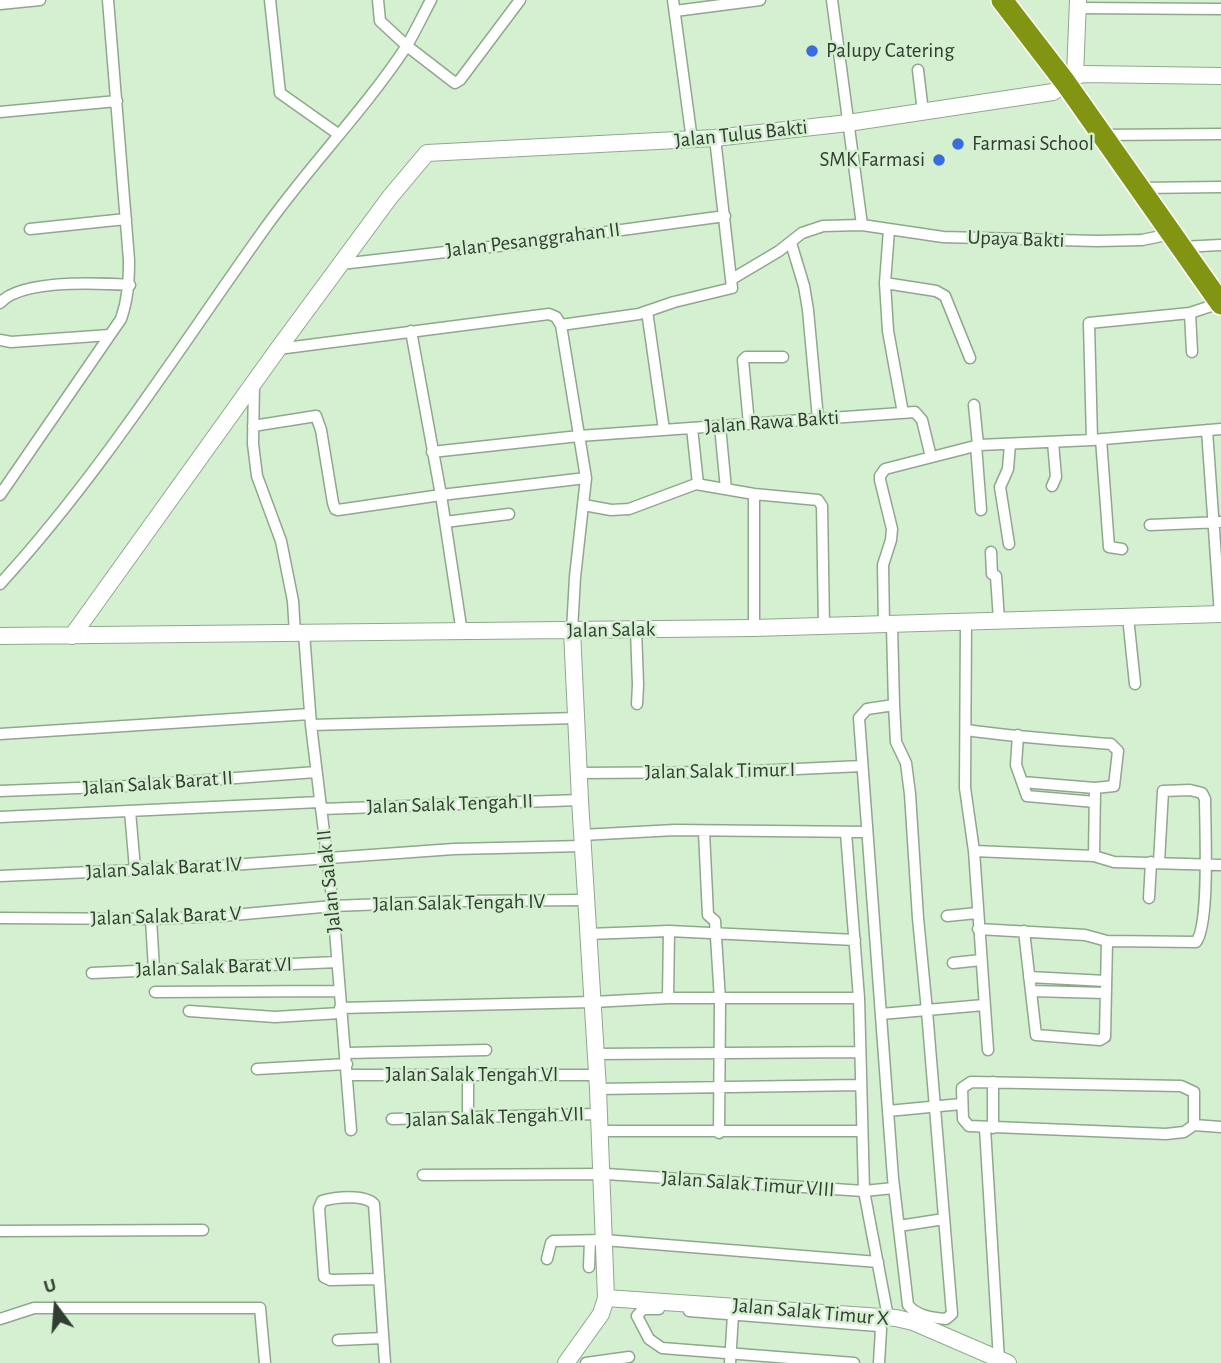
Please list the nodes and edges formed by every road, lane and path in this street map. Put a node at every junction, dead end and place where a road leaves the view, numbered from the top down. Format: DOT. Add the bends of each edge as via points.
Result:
graph roads {
  1 [pos="40,0"];
  2 [pos="108,0"];
  3 [pos="270,0"];
  4 [pos="378,0"];
  5 [pos="431,0"];
  6 [pos="520,0"];
  7 [pos="760,0"];
  8 [pos="832,0"];
  9 [pos="1002,0"];
  10 [pos="0,4"];
  11 [pos="1078,4"];
  12 [pos="674,6"];
  13 [pos="1221,9"];
  14 [pos="407,46"];
  15 [pos="918,70"];
  16 [pos="1221,76"];
  17 [pos="1070,79"];
  18 [pos="117,101"];
  19 [pos="0,112"];
  20 [pos="923,112"];
  21 [pos="848,123"];
  22 [pos="338,134"];
  23 [pos="1221,134"];
  24 [pos="1100,135"];
  25 [pos="715,138"];
  26 [pos="692,140"];
  27 [pos="1221,187"];
  28 [pos="1138,188"];
  29 [pos="725,216"];
  30 [pos="126,219"];
  31 [pos="862,225"];
  32 [pos="30,229"];
  33 [pos="889,230"];
  34 [pos="1176,241"];
  35 [pos="792,243"];
  36 [pos="1221,244"];
  37 [pos="341,264"];
  38 [pos="732,279"];
  39 [pos="885,283"];
  40 [pos="130,285"];
  41 [pos="0,303"];
  42 [pos="1221,303"];
  43 [pos="647,311"];
  44 [pos="1190,313"];
  45 [pos="561,325"];
  46 [pos="411,331"];
  47 [pos="110,335"];
  48 [pos="0,341"];
  49 [pos="278,349"];
  50 [pos="1192,352"];
  51 [pos="783,357"];
  52 [pos="970,358"];
  53 [pos="254,383"];
  54 [pos="974,405"];
  55 [pos="903,413"];
  56 [pos="818,419"];
  57 [pos="749,424"];
  58 [pos="253,426"];
  59 [pos="720,426"];
  60 [pos="692,428"];
  61 [pos="1221,429"];
  62 [pos="664,430"];
  63 [pos="1207,430"];
  64 [pos="579,436"];
  65 [pos="1096,440"];
  66 [pos="1053,442"];
  67 [pos="1010,444"];
  68 [pos="977,445"];
  69 [pos="432,452"];
  70 [pos="931,457"];
  71 [pos="586,478"];
  72 [pos="698,484"];
  73 [pos="1052,486"];
  74 [pos="726,489"];
  75 [pos="754,494"];
  76 [pos="0,495"];
  77 [pos="441,495"];
  78 [pos="584,505"];
  79 [pos="981,510"];
  80 [pos="509,514"];
  81 [pos="445,522"];
  82 [pos="1217,522"];
  83 [pos="1150,525"];
  84 [pos="1009,544"];
  85 [pos="1122,549"];
  86 [pos="991,552"];
  87 [pos="0,584"];
  88 [pos="1221,614"];
  89 [pos="1128,617"];
  90 [pos="999,620"];
  91 [pos="966,621"];
  92 [pos="824,626"];
  93 [pos="888,626"];
  94 [pos="754,628"];
  95 [pos="636,629"];
  96 [pos="572,631"];
  97 [pos="300,633"];
  98 [pos="462,633"];
  99 [pos="0,636"];
  100 [pos="72,636"];
  101 [pos="1135,684"];
  102 [pos="637,704"];
  103 [pos="894,705"];
  104 [pos="577,718"];
  105 [pos="311,720"];
  106 [pos="967,730"];
  107 [pos="0,734"];
  108 [pos="1018,735"];
  109 [pos="862,766"];
  110 [pos="316,772"];
  111 [pos="579,773"];
  112 [pos="1022,782"];
  113 [pos="1095,788"];
  114 [pos="0,791"];
  115 [pos="580,800"];
  116 [pos="1095,802"];
  117 [pos="321,805"];
  118 [pos="130,811"];
  119 [pos="0,817"];
  120 [pos="704,832"];
  121 [pos="866,832"];
  122 [pos="846,833"];
  123 [pos="583,840"];
  124 [pos="974,851"];
  125 [pos="1094,856"];
  126 [pos="327,858"];
  127 [pos="1155,862"];
  128 [pos="1206,863"];
  129 [pos="1221,865"];
  130 [pos="135,869"];
  131 [pos="0,876"];
  132 [pos="1149,898"];
  133 [pos="586,900"];
  134 [pos="332,906"];
  135 [pos="977,913"];
  136 [pos="947,916"];
  137 [pos="0,918"];
  138 [pos="151,919"];
  139 [pos="978,929"];
  140 [pos="669,931"];
  141 [pos="1024,931"];
  142 [pos="716,933"];
  143 [pos="588,934"];
  144 [pos="855,940"];
  145 [pos="1107,941"];
  146 [pos="981,960"];
  147 [pos="337,962"];
  148 [pos="953,963"];
  149 [pos="154,969"];
  150 [pos="92,973"];
  151 [pos="1029,977"];
  152 [pos="1106,981"];
  153 [pos="338,991"];
  154 [pos="1031,991"];
  155 [pos="155,992"];
  156 [pos="1105,993"];
  157 [pos="668,998"];
  158 [pos="859,998"];
  159 [pos="720,1000"];
  160 [pos="593,1002"];
  161 [pos="984,1005"];
  162 [pos="340,1010"];
  163 [pos="189,1011"];
  164 [pos="928,1011"];
  165 [pos="881,1014"];
  166 [pos="988,1050"];
  167 [pos="486,1051"];
  168 [pos="719,1052"];
  169 [pos="859,1052"];
  170 [pos="596,1054"];
  171 [pos="347,1064"];
  172 [pos="257,1069"];
  173 [pos="468,1074"];
  174 [pos="597,1082"];
  175 [pos="993,1082"];
  176 [pos="861,1085"];
  177 [pos="718,1086"];
  178 [pos="961,1104"];
  179 [pos="934,1107"];
  180 [pos="888,1111"];
  181 [pos="598,1114"];
  182 [pos="468,1116"];
  183 [pos="392,1119"];
  184 [pos="1194,1125"];
  185 [pos="1221,1127"];
  186 [pos="989,1128"];
  187 [pos="351,1130"];
  188 [pos="599,1131"];
  189 [pos="861,1131"];
  190 [pos="719,1133"];
  191 [pos="601,1174"];
  192 [pos="422,1175"];
  193 [pos="894,1188"];
  194 [pos="864,1191"];
  195 [pos="944,1219"];
  196 [pos="898,1226"];
  197 [pos="203,1230"];
  198 [pos="0,1231"];
  199 [pos="597,1240"];
  200 [pos="547,1259"];
  201 [pos="877,1262"];
  202 [pos="589,1267"];
  203 [pos="379,1279"];
  204 [pos="604,1305"];
  205 [pos="733,1315"];
  206 [pos="888,1317"];
  207 [pos="0,1319"];
  208 [pos="383,1338"];
  209 [pos="338,1340"];
  210 [pos="629,1357"];
  211 [pos="730,1359"];
  212 [pos="1004,1362"];
  213 [pos="265,1363"];
  214 [pos="385,1363"];
  215 [pos="566,1363"];
  216 [pos="586,1363"];
  217 [pos="854,1363"];
  218 [pos="878,1363"];
  1 -- 10 [label="street"];
  2 -- 18 [label="street"];
  3 -- 22 [label="street" via="278,90"];
  4 -- 14 [label="street" via="380,21"];
  5 -- 14 [label="street"];
  6 -- 14 [label="street" via="458,82"];
  7 -- 12 [label="street"];
  8 -- 21 [label="street"];
  9 -- 17 [label="highway"];
  11 -- 13 [label="street"];
  11 -- 17 [label="street"];
  12 -- 26 [label="street"];
  14 -- 22 [label="street"];
  15 -- 20 [label="street"];
  16 -- 17 [label="street"];
  17 -- 20 [label="street, Jalan Tulus Bakti" via="1054,92"];
  17 -- 24 [label="highway"];
  18 -- 19 [label="street"];
  18 -- 30 [label="street"];
  20 -- 21 [label="street, Jalan Tulus Bakti"];
  21 -- 25 [label="street, Jalan Tulus Bakti"];
  21 -- 31 [label="street"];
  22 -- 87 [label="street" via="41,538"];
  23 -- 24 [label="street"];
  24 -- 28 [label="highway"];
  25 -- 26 [label="street, Jalan Tulus Bakti"];
  25 -- 29 [label="street"];
  26 -- 37 [label="street, Jalan Tulus Bakti" via="431,151 416,163"];
  27 -- 28 [label="street"];
  28 -- 34 [label="highway"];
  29 -- 37 [label="street, Jalan Pesanggrahan II"];
  29 -- 38 [label="street"];
  30 -- 32 [label="street"];
  30 -- 40 [label="street"];
  31 -- 33 [label="street, Upaya Bakti"];
  31 -- 35 [label="street, Upaya Bakti" via="823,226"];
  33 -- 34 [label="street, Upaya Bakti" via="943,237"];
  33 -- 39 [label="street"];
  34 -- 36 [label="street, Upaya Bakti"];
  34 -- 42 [label="highway"];
  35 -- 38 [label="street, Upaya Bakti"];
  35 -- 56 [label="street" via="808,310"];
  37 -- 49 [label="street"];
  38 -- 43 [label="street" via="729,291"];
  39 -- 52 [label="street" via="946,296"];
  39 -- 55 [label="street" via="888,331"];
  40 -- 41 [label="street" via="41,286"];
  40 -- 47 [label="street" via="121,320"];
  42 -- 44 [label="street"];
  43 -- 45 [label="street"];
  43 -- 62 [label="street"];
  44 -- 50 [label="street"];
  44 -- 65 [label="street" via="1089,324"];
  45 -- 46 [label="street" via="549,314"];
  45 -- 64 [label="street"];
  46 -- 49 [label="street"];
  46 -- 69 [label="street"];
  47 -- 48 [label="street"];
  47 -- 76 [label="street"];
  49 -- 53 [label="street"];
  51 -- 57 [label="street" via="743,360"];
  53 -- 58 [label="street, Jalan Salak II"];
  53 -- 100 [label="street"];
  54 -- 68 [label="street"];
  55 -- 56 [label="street, Jalan Rawa Bakti"];
  55 -- 70 [label="street" via="920,415"];
  56 -- 57 [label="street, Jalan Rawa Bakti"];
  57 -- 59 [label="street, Jalan Rawa Bakti"];
  58 -- 77 [label="street" via="318,418 335,509"];
  58 -- 97 [label="street, Jalan Salak II" via="257,476 281,541"];
  59 -- 60 [label="street, Jalan Rawa Bakti"];
  59 -- 74 [label="street"];
  60 -- 62 [label="street, Jalan Rawa Bakti"];
  60 -- 72 [label="street"];
  61 -- 63 [label="street"];
  62 -- 64 [label="street, Jalan Rawa Bakti"];
  63 -- 65 [label="street"];
  63 -- 82 [label="street"];
  64 -- 69 [label="street, Jalan Rawa Bakti"];
  64 -- 71 [label="street"];
  65 -- 66 [label="street"];
  65 -- 85 [label="street" via="1109,547"];
  66 -- 67 [label="street"];
  66 -- 73 [label="street" via="1056,477"];
  67 -- 68 [label="street"];
  67 -- 84 [label="street" via="1008,469 1000,487"];
  68 -- 70 [label="street"];
  68 -- 79 [label="street"];
  69 -- 77 [label="street"];
  70 -- 93 [label="street" via="889,467 880,475 892,528 883,565"];
  71 -- 77 [label="street"];
  71 -- 78 [label="street"];
  72 -- 74 [label="street"];
  72 -- 78 [label="street" via="629,509"];
  74 -- 75 [label="street"];
  75 -- 92 [label="street" via="810,498 821,504"];
  75 -- 94 [label="street"];
  77 -- 81 [label="street"];
  78 -- 96 [label="street"];
  80 -- 81 [label="street"];
  81 -- 98 [label="street"];
  82 -- 83 [label="street"];
  82 -- 88 [label="street"];
  86 -- 90 [label="street"];
  88 -- 89 [label="street, Jalan Salak"];
  89 -- 90 [label="street, Jalan Salak"];
  89 -- 101 [label="street"];
  90 -- 91 [label="street, Jalan Salak"];
  91 -- 93 [label="street, Jalan Salak"];
  91 -- 106 [label="street"];
  92 -- 93 [label="street, Jalan Salak"];
  92 -- 94 [label="street, Jalan Salak"];
  93 -- 103 [label="street"];
  94 -- 95 [label="street, Jalan Salak"];
  95 -- 96 [label="street, Jalan Salak"];
  95 -- 102 [label="street"];
  96 -- 98 [label="street, Jalan Salak"];
  96 -- 104 [label="street"];
  97 -- 98 [label="street, Jalan Salak"];
  97 -- 100 [label="street, Jalan Salak"];
  97 -- 105 [label="street, Jalan Salak II"];
  99 -- 100 [label="street, Jalan Salak"];
  103 -- 109 [label="street" via="867,709 860,715"];
  103 -- 164 [label="street" via="897,745 906,763 910,794"];
  104 -- 105 [label="street"];
  104 -- 111 [label="street"];
  105 -- 107 [label="street"];
  105 -- 110 [label="street, Jalan Salak II"];
  106 -- 108 [label="street"];
  106 -- 124 [label="street" via="965,788"];
  108 -- 112 [label="street" via="1016,765"];
  108 -- 113 [label="street" via="1114,745 1118,751 1114,786"];
  109 -- 111 [label="street, Jalan Salak Timur I"];
  109 -- 121 [label="street"];
  110 -- 114 [label="street, Jalan Salak Barat II"];
  110 -- 117 [label="street, Jalan Salak II"];
  111 -- 115 [label="street"];
  112 -- 113 [label="street"];
  112 -- 116 [label="street" via="1027,796"];
  113 -- 116 [label="street"];
  115 -- 117 [label="street, Jalan Salak Tengah II"];
  115 -- 123 [label="street"];
  116 -- 125 [label="street"];
  117 -- 118 [label="street, Jalan Salak Tengah II"];
  117 -- 126 [label="street, Jalan Salak II"];
  118 -- 119 [label="street, Jalan Salak Tengah II"];
  118 -- 130 [label="street"];
  120 -- 122 [label="street, Jalan Salak Barat IV"];
  120 -- 123 [label="street, Jalan Salak Barat IV" via="675,830"];
  120 -- 142 [label="street" via="708,915 715,922"];
  121 -- 122 [label="street, Jalan Salak Barat IV"];
  121 -- 165 [label="street"];
  122 -- 144 [label="street"];
  123 -- 126 [label="street, Jalan Salak Barat IV"];
  123 -- 133 [label="street"];
  124 -- 125 [label="street"];
  124 -- 135 [label="street"];
  125 -- 127 [label="street" via="1109,861"];
  126 -- 130 [label="street, Jalan Salak Barat IV"];
  126 -- 134 [label="street, Jalan Salak II"];
  127 -- 128 [label="street"];
  127 -- 128 [label="street" via="1161,794 1190,790 1204,795"];
  127 -- 132 [label="street"];
  128 -- 129 [label="street"];
  128 -- 145 [label="street" via="1198,941"];
  130 -- 131 [label="street, Jalan Salak Barat IV"];
  133 -- 134 [label="street, Jalan Salak Tengah IV"];
  133 -- 143 [label="street"];
  134 -- 138 [label="street, Jalan Salak Barat V"];
  134 -- 147 [label="street, Jalan Salak II"];
  135 -- 136 [label="street"];
  135 -- 139 [label="street"];
  137 -- 138 [label="street, Jalan Salak Barat V"];
  138 -- 149 [label="street"];
  139 -- 141 [label="street"];
  139 -- 146 [label="street"];
  140 -- 142 [label="street"];
  140 -- 143 [label="street"];
  140 -- 157 [label="street"];
  141 -- 145 [label="street"];
  141 -- 151 [label="street"];
  142 -- 144 [label="street"];
  142 -- 159 [label="street"];
  143 -- 160 [label="street"];
  144 -- 158 [label="street"];
  145 -- 152 [label="street"];
  146 -- 148 [label="street"];
  146 -- 161 [label="street"];
  147 -- 149 [label="street, Jalan Salak Barat VI"];
  147 -- 153 [label="street, Jalan Salak II"];
  149 -- 150 [label="street, Jalan Salak Barat VI"];
  151 -- 152 [label="street"];
  151 -- 154 [label="street"];
  152 -- 156 [label="street"];
  153 -- 155 [label="street"];
  153 -- 162 [label="street, Jalan Salak II"];
  154 -- 156 [label="street"];
  154 -- 156 [label="street" via="1036,1035 1100,1040 1105,1037"];
  157 -- 159 [label="street"];
  157 -- 160 [label="street"];
  158 -- 159 [label="street"];
  158 -- 169 [label="street"];
  159 -- 168 [label="street"];
  160 -- 162 [label="street"];
  160 -- 170 [label="street"];
  161 -- 164 [label="street"];
  161 -- 166 [label="street"];
  162 -- 163 [label="street" via="275,1017"];
  162 -- 171 [label="street, Jalan Salak II"];
  164 -- 165 [label="street"];
  164 -- 179 [label="street"];
  165 -- 180 [label="street"];
  167 -- 171 [label="street"];
  168 -- 169 [label="street"];
  168 -- 170 [label="street"];
  168 -- 177 [label="street"];
  169 -- 176 [label="street"];
  170 -- 174 [label="street"];
  171 -- 172 [label="street"];
  171 -- 173 [label="street, Jalan Salak Tengah VI"];
  171 -- 187 [label="street, Jalan Salak II"];
  173 -- 174 [label="street, Jalan Salak Tengah VI"];
  173 -- 182 [label="street"];
  174 -- 177 [label="street, Jalan Salak Tengah VI"];
  174 -- 181 [label="street"];
  175 -- 178 [label="street" via="965,1084"];
  175 -- 184 [label="street" via="1181,1086 1194,1091"];
  175 -- 186 [label="street"];
  176 -- 177 [label="street, Jalan Salak Tengah VI"];
  176 -- 189 [label="street"];
  177 -- 190 [label="street"];
  178 -- 179 [label="street"];
  178 -- 186 [label="street" via="969,1126"];
  179 -- 180 [label="street"];
  179 -- 195 [label="street"];
  180 -- 193 [label="street"];
  181 -- 182 [label="street, Jalan Salak Tengah VII"];
  181 -- 188 [label="street"];
  182 -- 183 [label="street, Jalan Salak Tengah VII"];
  184 -- 185 [label="street"];
  184 -- 186 [label="street" via="1184,1132 1166,1134"];
  186 -- 212 [label="street"];
  188 -- 190 [label="street"];
  188 -- 191 [label="street"];
  189 -- 190 [label="street"];
  189 -- 194 [label="street"];
  191 -- 192 [label="street, Jalan Salak Timur VIII"];
  191 -- 194 [label="street, Jalan Salak Timur VIII"];
  191 -- 199 [label="street"];
  193 -- 194 [label="street, Jalan Salak Timur VIII"];
  193 -- 196 [label="street"];
  194 -- 201 [label="street"];
  195 -- 196 [label="street"];
  195 -- 196 [label="street" via="952,1314 946,1319 923,1315 908,1305"];
  197 -- 198 [label="street"];
  199 -- 200 [label="street" via="552,1242"];
  199 -- 201 [label="street"];
  199 -- 202 [label="street"];
  199 -- 204 [label="street"];
  201 -- 206 [label="street"];
  203 -- 203 [label="street" via="373,1201 322,1201 324,1277"];
  203 -- 208 [label="street"];
  204 -- 206 [label="street, Jalan Salak Timur X"];
  204 -- 215 [label="street"];
  205 -- 211 [label="street"];
  205 -- 211 [label="street" via="649,1308 637,1316 658,1346"];
  205 -- 218 [label="street" via="878,1326"];
  206 -- 212 [label="street, Jalan Salak Timur X" via="913,1322"];
  207 -- 213 [label="street" via="34,1308 260,1308"];
  208 -- 209 [label="street"];
  208 -- 214 [label="street"];
  210 -- 216 [label="street"];
  211 -- 217 [label="street"];
}
